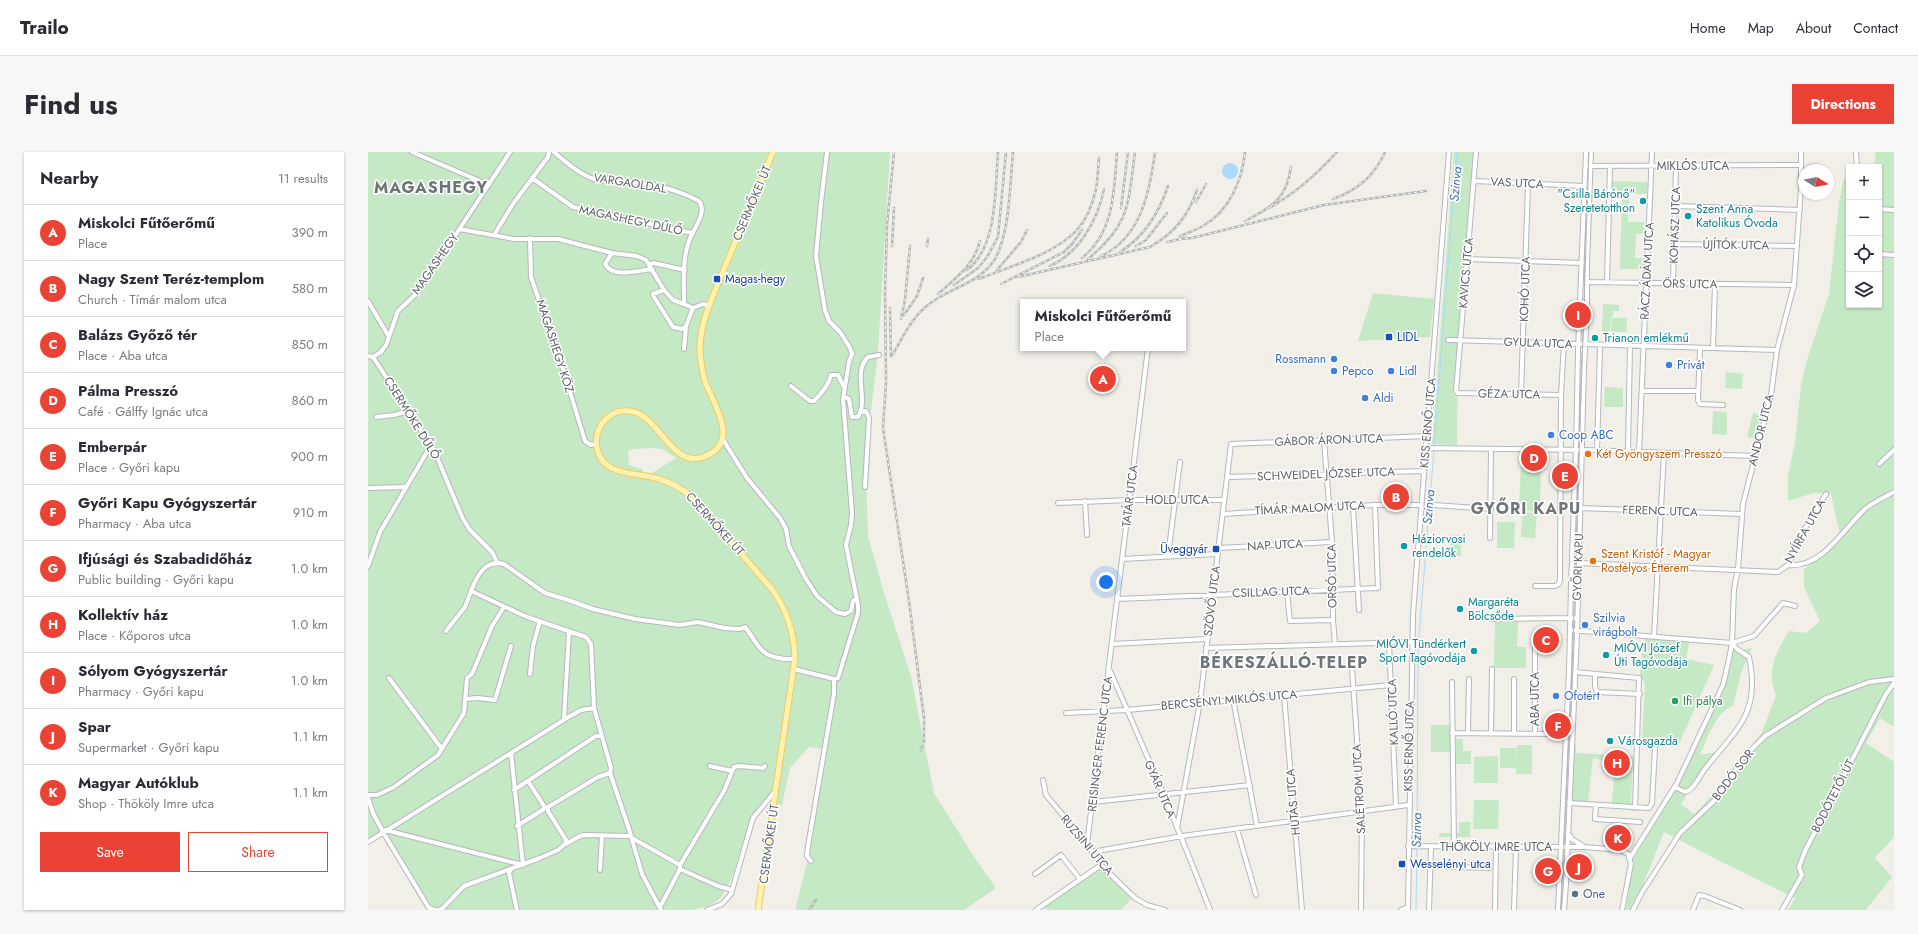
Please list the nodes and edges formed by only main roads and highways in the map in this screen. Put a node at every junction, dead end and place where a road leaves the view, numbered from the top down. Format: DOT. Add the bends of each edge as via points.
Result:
graph roads {
  1 [pos="773,152"];
  2 [pos="758,910"];
  1 -- 2 [label="main road, CSERMŐKEI ÚT" via="709,306 701,332 700,354 705,381 724,431 717,448 709,455 696,458 685,456 672,448 643,415 628,410 612,414 604,421 599,429 596,444 602,460 615,470 652,477 689,494 782,603 791,625 794,669"];
}
